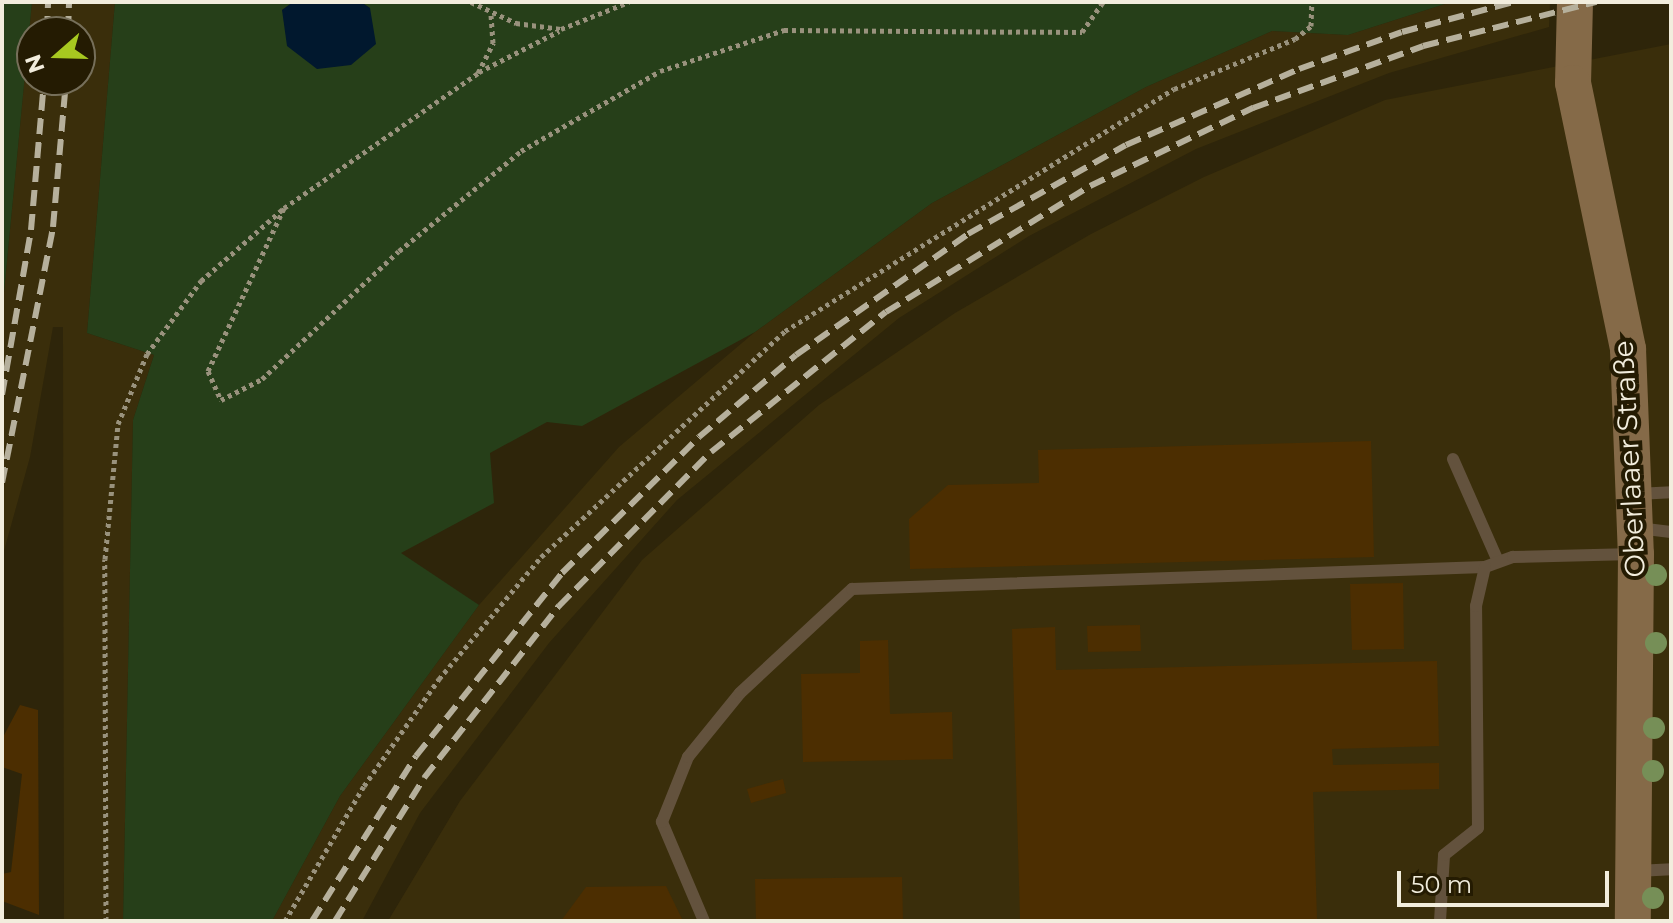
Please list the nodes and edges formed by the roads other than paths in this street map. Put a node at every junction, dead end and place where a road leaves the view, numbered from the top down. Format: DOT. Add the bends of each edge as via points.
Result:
graph roads {
  1 [pos="1575,2"];
  2 [pos="1453,459"];
  3 [pos="1671,492"];
  4 [pos="1635,526"];
  5 [pos="1671,532"];
  6 [pos="1491,564"];
  7 [pos="1671,869"];
  8 [pos="1633,871"];
  9 [pos="704,921"];
  10 [pos="1440,921"];
  11 [pos="1633,921"];
  1 -- 4 [label="main road, Oberlaaer Straße" via="1573,83 1628,349"];
  2 -- 6 [label="lane"];
  3 -- 4 [label="lane"];
  4 -- 5 [label="lane"];
  4 -- 6 [label="lane"];
  4 -- 8 [label="main road, Oberlaaer Straße"];
  6 -- 9 [label="lane" via="852,589 740,693 688,757 662,822"];
  6 -- 10 [label="lane" via="1476,606 1478,828 1444,855"];
  7 -- 8 [label="lane"];
  8 -- 11 [label="main road, Oberlaaer Straße"];
}
